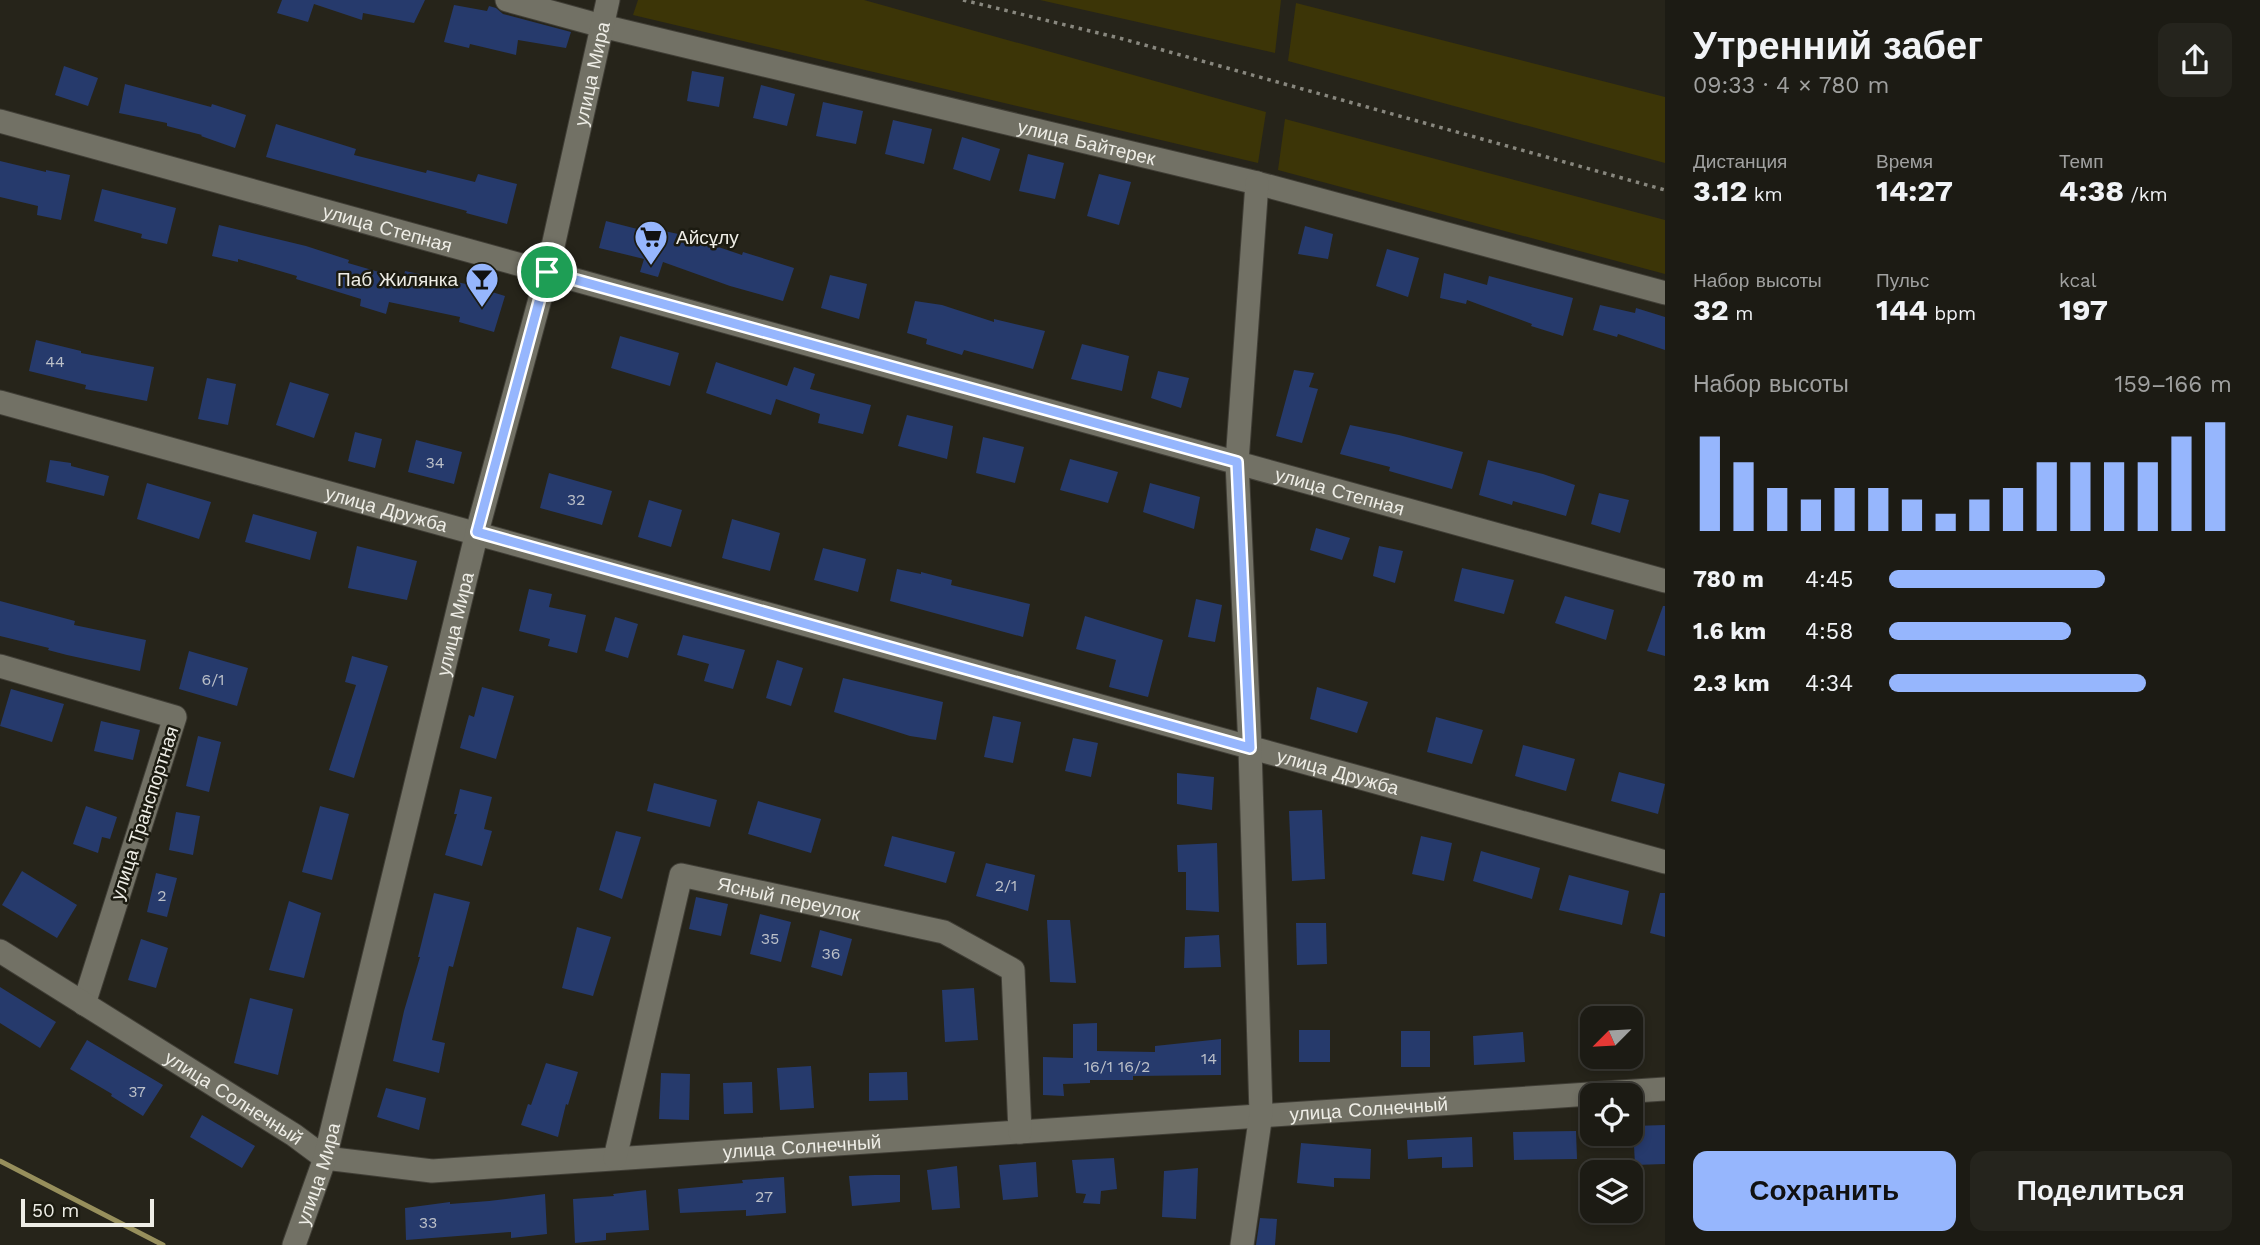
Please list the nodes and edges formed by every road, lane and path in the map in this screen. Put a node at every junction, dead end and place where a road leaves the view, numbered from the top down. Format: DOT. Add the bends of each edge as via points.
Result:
graph roads {
  1 [pos="507,0"];
  2 [pos="608,0"];
  3 [pos="963,0"];
  4 [pos="602,26"];
  5 [pos="0,121"];
  6 [pos="1257,183"];
  7 [pos="1665,190"];
  8 [pos="547,272"];
  9 [pos="1665,293"];
  10 [pos="0,401"];
  11 [pos="1237,462"];
  12 [pos="477,532"];
  13 [pos="1665,581"];
  14 [pos="0,666"];
  15 [pos="1250,748"];
  16 [pos="1665,862"];
  17 [pos="0,951"];
  18 [pos="84,1004"];
  19 [pos="1665,1089"];
  20 [pos="1261,1114"];
  21 [pos="1020,1132"];
  22 [pos="326,1158"];
  23 [pos="615,1158"];
  24 [pos="295,1245"];
  25 [pos="1242,1245"];
  1 -- 4 [label="street, улица Байтерек"];
  2 -- 4 [label="street, улица Мира"];
  3 -- 7 [label="path"];
  4 -- 6 [label="street, улица Байтерек"];
  4 -- 8 [label="street, улица Мира"];
  5 -- 8 [label="street, улица Степная"];
  6 -- 9 [label="street, улица Байтерек"];
  6 -- 11 [label="street"];
  8 -- 11 [label="street, улица Степная"];
  8 -- 12 [label="street, улица Мира"];
  10 -- 12 [label="street, улица Дружба"];
  11 -- 13 [label="street, улица Степная"];
  11 -- 15 [label="street"];
  12 -- 15 [label="street, улица Дружба"];
  12 -- 22 [label="street, улица Мира"];
  14 -- 18 [label="street, улица Транспортная" via="175,717"];
  15 -- 16 [label="street, улица Дружба"];
  15 -- 20 [label="street"];
  17 -- 18 [label="street, улица Солнечный"];
  18 -- 22 [label="street, улица Солнечный"];
  19 -- 20 [label="street, улица Солнечный"];
  20 -- 21 [label="street, улица Солнечный"];
  20 -- 25 [label="street"];
  21 -- 23 [label="street, улица Солнечный"];
  21 -- 23 [label="street, Ясный переулок" via="1013,970 944,932 681,875"];
  22 -- 23 [label="street, улица Солнечный" via="432,1171"];
  22 -- 24 [label="street, улица Мира"];
}
